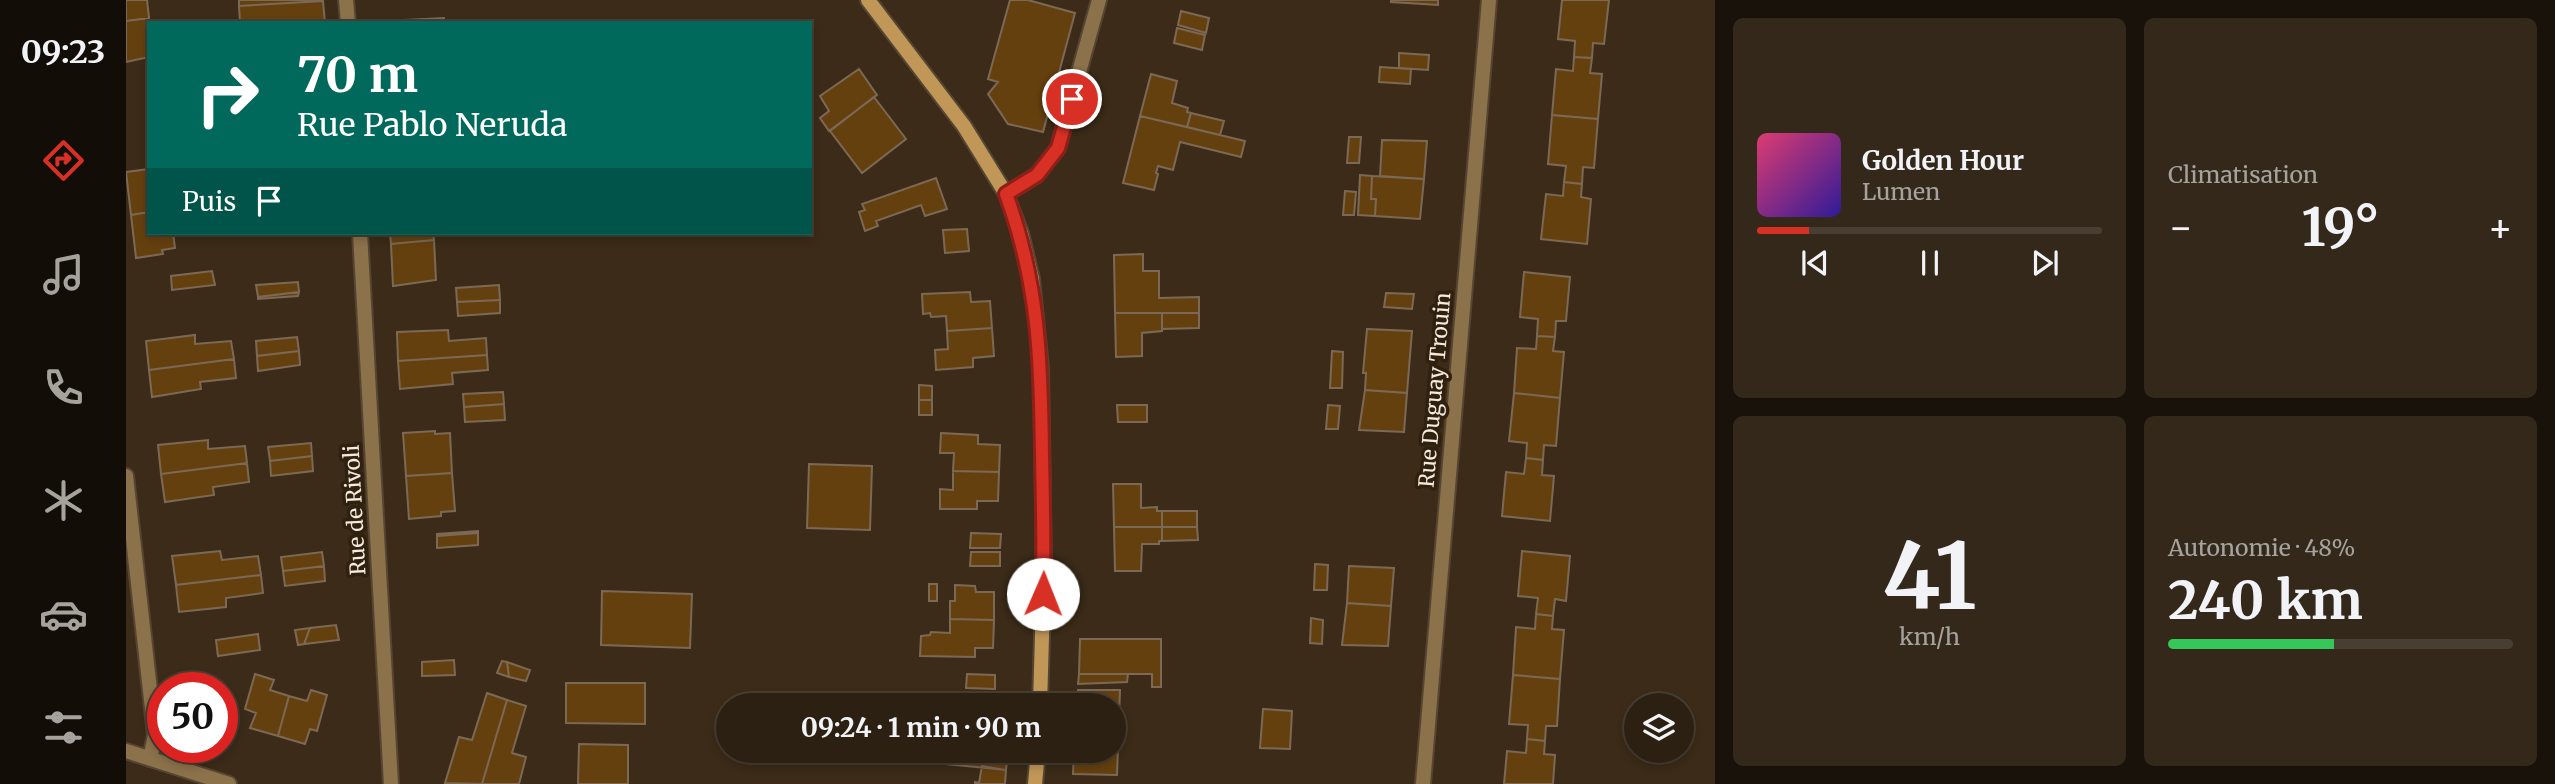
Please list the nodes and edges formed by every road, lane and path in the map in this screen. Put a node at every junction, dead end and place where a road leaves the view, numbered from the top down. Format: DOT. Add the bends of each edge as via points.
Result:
graph roads {
  1 [pos="346,0"];
  2 [pos="869,0"];
  3 [pos="1099,0"];
  4 [pos="1489,0"];
  5 [pos="348,21"];
  6 [pos="1006,194"];
  7 [pos="360,235"];
  8 [pos="126,476"];
  9 [pos="148,672"];
  10 [pos="1040,693"];
  11 [pos="126,751"];
  12 [pos="147,758"];
  13 [pos="163,763"];
  14 [pos="1037,763"];
  15 [pos="229,784"];
  16 [pos="391,784"];
  17 [pos="1035,784"];
  18 [pos="1423,784"];
  1 -- 5 [label="street"];
  2 -- 6 [label="main road" via="964,126"];
  3 -- 6 [label="street" via="1058,148 1037,175"];
  4 -- 18 [label="street, Rue Duguay Trouin"];
  6 -- 10 [label="main road" via="1031,279 1041,368"];
  7 -- 16 [label="street, Rue de Rivoli"];
  8 -- 9 [label="street"];
  11 -- 12 [label="street"];
  13 -- 15 [label="street"];
  14 -- 17 [label="main road"];
}
